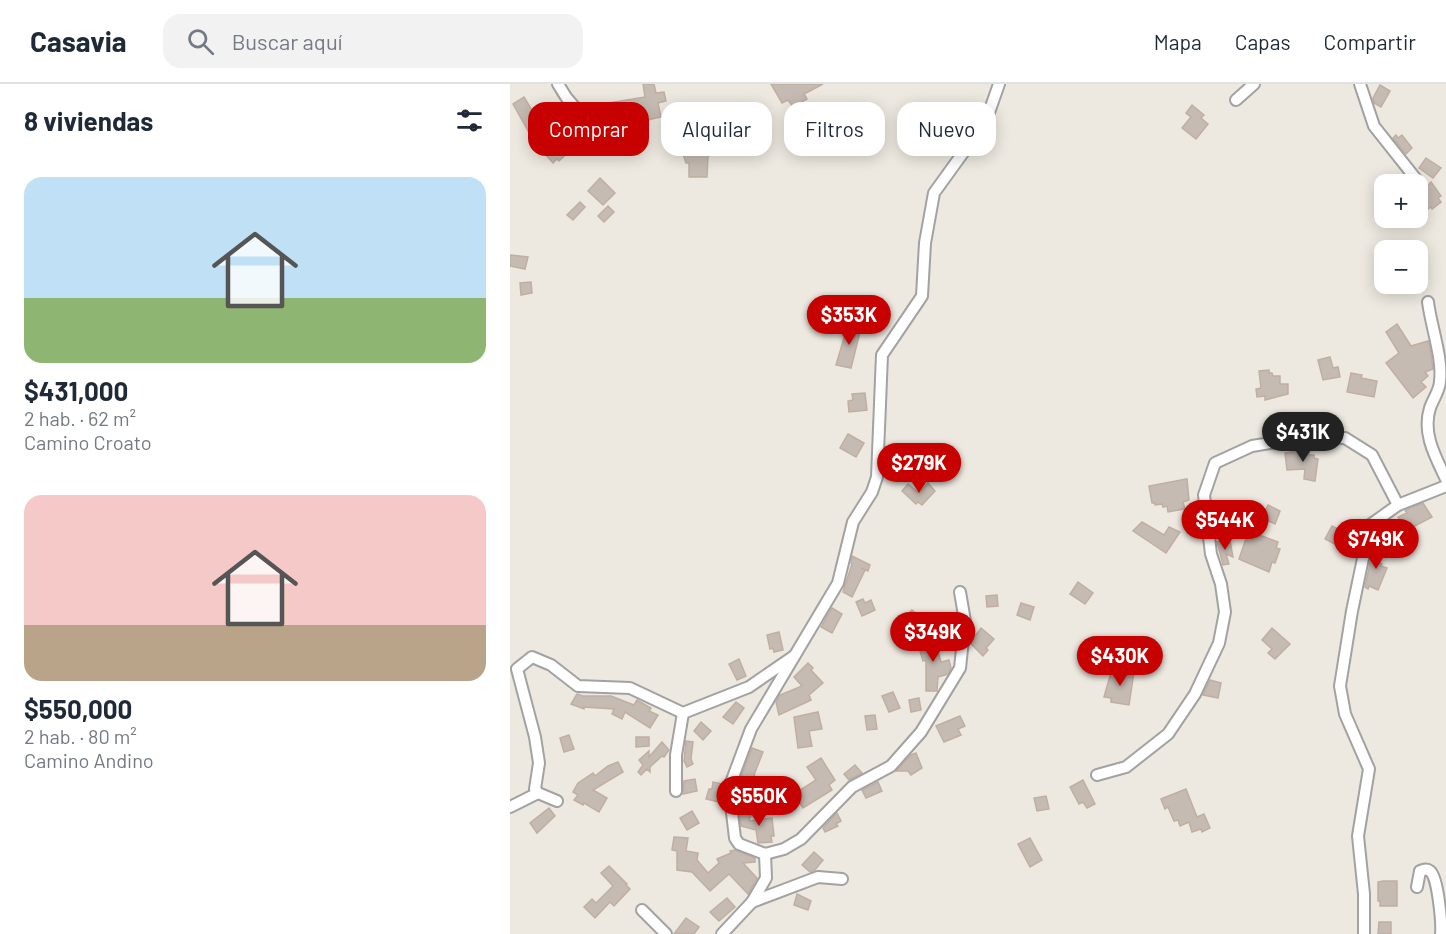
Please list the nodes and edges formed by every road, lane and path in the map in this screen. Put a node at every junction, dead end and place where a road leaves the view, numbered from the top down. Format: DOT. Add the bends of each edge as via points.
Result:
graph roads {
  1 [pos="558,84"];
  2 [pos="999,84"];
  3 [pos="1254,84"];
  4 [pos="1360,84"];
  5 [pos="1236,100"];
  6 [pos="570,102"];
  7 [pos="1412,174"];
  8 [pos="1428,302"];
  9 [pos="1446,479"];
  10 [pos="1446,486"];
  11 [pos="1398,505"];
  12 [pos="960,592"];
  13 [pos="798,653"];
  14 [pos="684,713"];
  15 [pos="1097,774"];
  16 [pos="676,791"];
  17 [pos="538,793"];
  18 [pos="557,801"];
  19 [pos="510,807"];
  20 [pos="765,854"];
  21 [pos="842,879"];
  22 [pos="1417,887"];
  23 [pos="752,902"];
  24 [pos="642,910"];
  25 [pos="666,934"];
  26 [pos="722,934"];
  27 [pos="1364,934"];
  28 [pos="1442,934"];
  1 -- 6 [label="street"];
  2 -- 13 [label="street" via="986,121 934,194 925,243 922,296 882,355 877,477 854,522 838,583"];
  3 -- 5 [label="street"];
  4 -- 7 [label="street" via="1374,126"];
  8 -- 9 [label="street" via="1440,383 1426,427"];
  10 -- 11 [label="street"];
  11 -- 15 [label="street" via="1372,455 1345,438 1307,436 1252,446 1215,463 1204,495 1211,554 1225,612 1219,643 1195,694 1168,734 1126,767"];
  11 -- 27 [label="street" via="1370,525 1340,686 1346,714 1370,769 1358,836"];
  12 -- 20 [label="street" via="965,621 960,668 921,732 891,766 852,787 801,839"];
  13 -- 14 [label="street" via="749,687"];
  13 -- 20 [label="street" via="751,729 729,788 735,838 739,844"];
  14 -- 16 [label="street" via="676,755"];
  14 -- 17 [label="street" via="630,688 578,686 551,665 532,657 517,669 535,737"];
  17 -- 18 [label="street"];
  17 -- 19 [label="street"];
  20 -- 23 [label="street" via="766,878"];
  21 -- 23 [label="street" via="818,877"];
  22 -- 28 [label="street" via="1420,871 1430,871 1437,890"];
  23 -- 26 [label="street"];
  24 -- 25 [label="street"];
}
